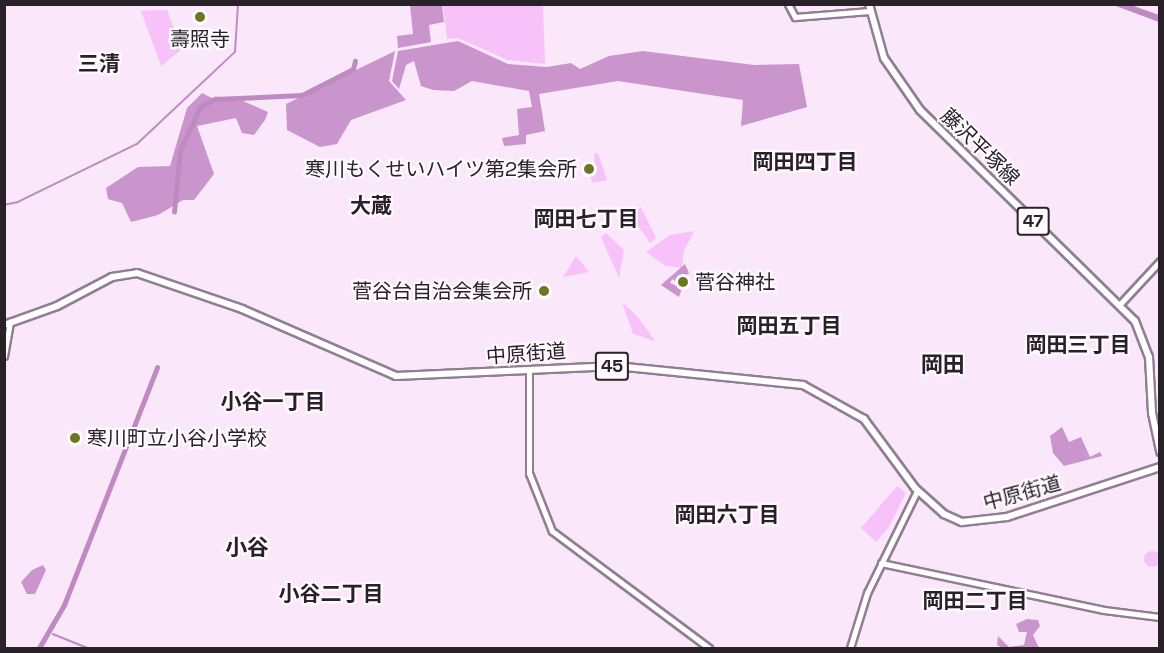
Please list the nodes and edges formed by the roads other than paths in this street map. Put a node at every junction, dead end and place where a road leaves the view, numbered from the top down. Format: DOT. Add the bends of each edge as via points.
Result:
graph roads {
  1 [pos="788,4"];
  2 [pos="869,8"];
  3 [pos="1160,261"];
  4 [pos="1120,304"];
  5 [pos="7,324"];
  6 [pos="4,356"];
  7 [pos="529,370"];
  8 [pos="1160,452"];
  9 [pos="1160,467"];
  10 [pos="918,491"];
  11 [pos="881,563"];
  12 [pos="1160,617"];
  13 [pos="709,648"];
  14 [pos="850,648"];
  1 -- 2 [label="street" via="795,17"];
  2 -- 4 [label="main road, 藤沢平塚線 / 47" via="890,69 920,110"];
  3 -- 4 [label="street"];
  4 -- 8 [label="main road, 藤沢平塚線 / 47" via="1135,321 1147,346 1152,413"];
  5 -- 6 [label="street"];
  5 -- 7 [label="main road, 中原街道 / 45" via="57,306 112,277 137,273 243,309 396,376"];
  7 -- 10 [label="main road, 中原街道 / 45" via="621,366 802,386 864,419"];
  7 -- 13 [label="street" via="527,462 552,531"];
  9 -- 10 [label="main road, 中原街道 / 45" via="1118,478 1060,502 976,522 944,514"];
  10 -- 11 [label="street"];
  11 -- 12 [label="street" via="1104,610"];
  11 -- 14 [label="street" via="860,611"];
}
